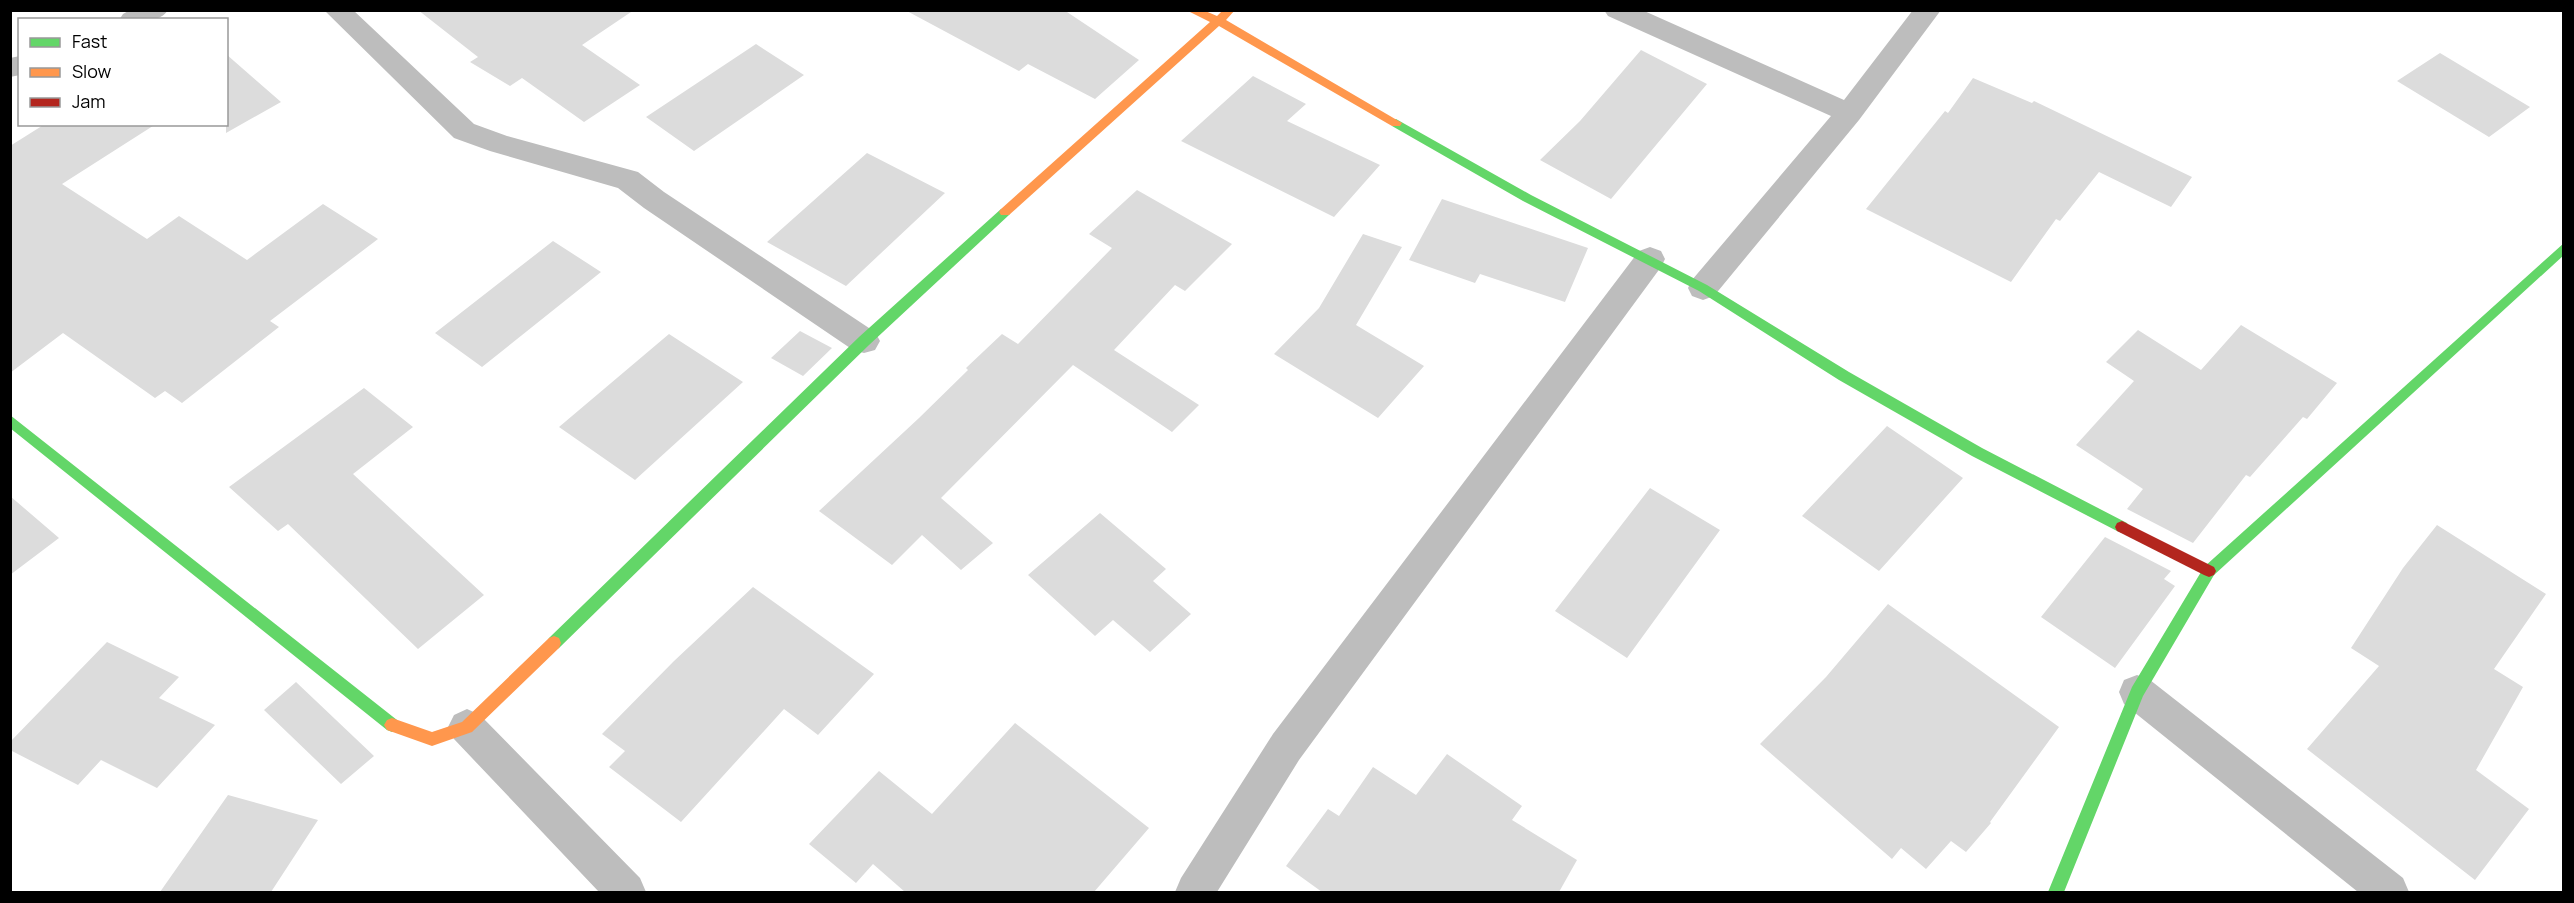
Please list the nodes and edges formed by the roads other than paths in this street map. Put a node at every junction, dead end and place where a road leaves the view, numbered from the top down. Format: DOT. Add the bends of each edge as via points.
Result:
graph roads {
  1 [pos="155,10"];
  2 [pos="337,10"];
  3 [pos="1191,10"];
  4 [pos="1230,10"];
  5 [pos="1617,10"];
  6 [pos="1928,10"];
  7 [pos="137,18"];
  8 [pos="1219,21"];
  9 [pos="1849,113"];
  10 [pos="2564,247"];
  11 [pos="1650,260"];
  12 [pos="1703,288"];
  13 [pos="864,341"];
  14 [pos="10,420"];
  15 [pos="2209,571"];
  16 [pos="2137,692"];
  17 [pos="467,727"];
  18 [pos="626,892"];
  19 [pos="1195,892"];
  20 [pos="2056,892"];
  21 [pos="2389,892"];
  1 -- 7 [label="street"];
  2 -- 13 [label="street" via="464,131 628,180"];
  3 -- 8 [label="street"];
  4 -- 8 [label="street"];
  5 -- 9 [label="street"];
  6 -- 9 [label="street"];
  8 -- 11 [label="street" via="1527,198"];
  8 -- 13 [label="street"];
  9 -- 12 [label="street"];
  10 -- 15 [label="street"];
  11 -- 12 [label="street"];
  11 -- 19 [label="street" via="1286,747"];
  12 -- 15 [label="street" via="1844,376 1977,452"];
  13 -- 17 [label="street"];
  14 -- 17 [label="street" via="392,725 432,739"];
  15 -- 16 [label="street"];
  16 -- 20 [label="street"];
  16 -- 21 [label="street"];
  17 -- 18 [label="street"];
}
